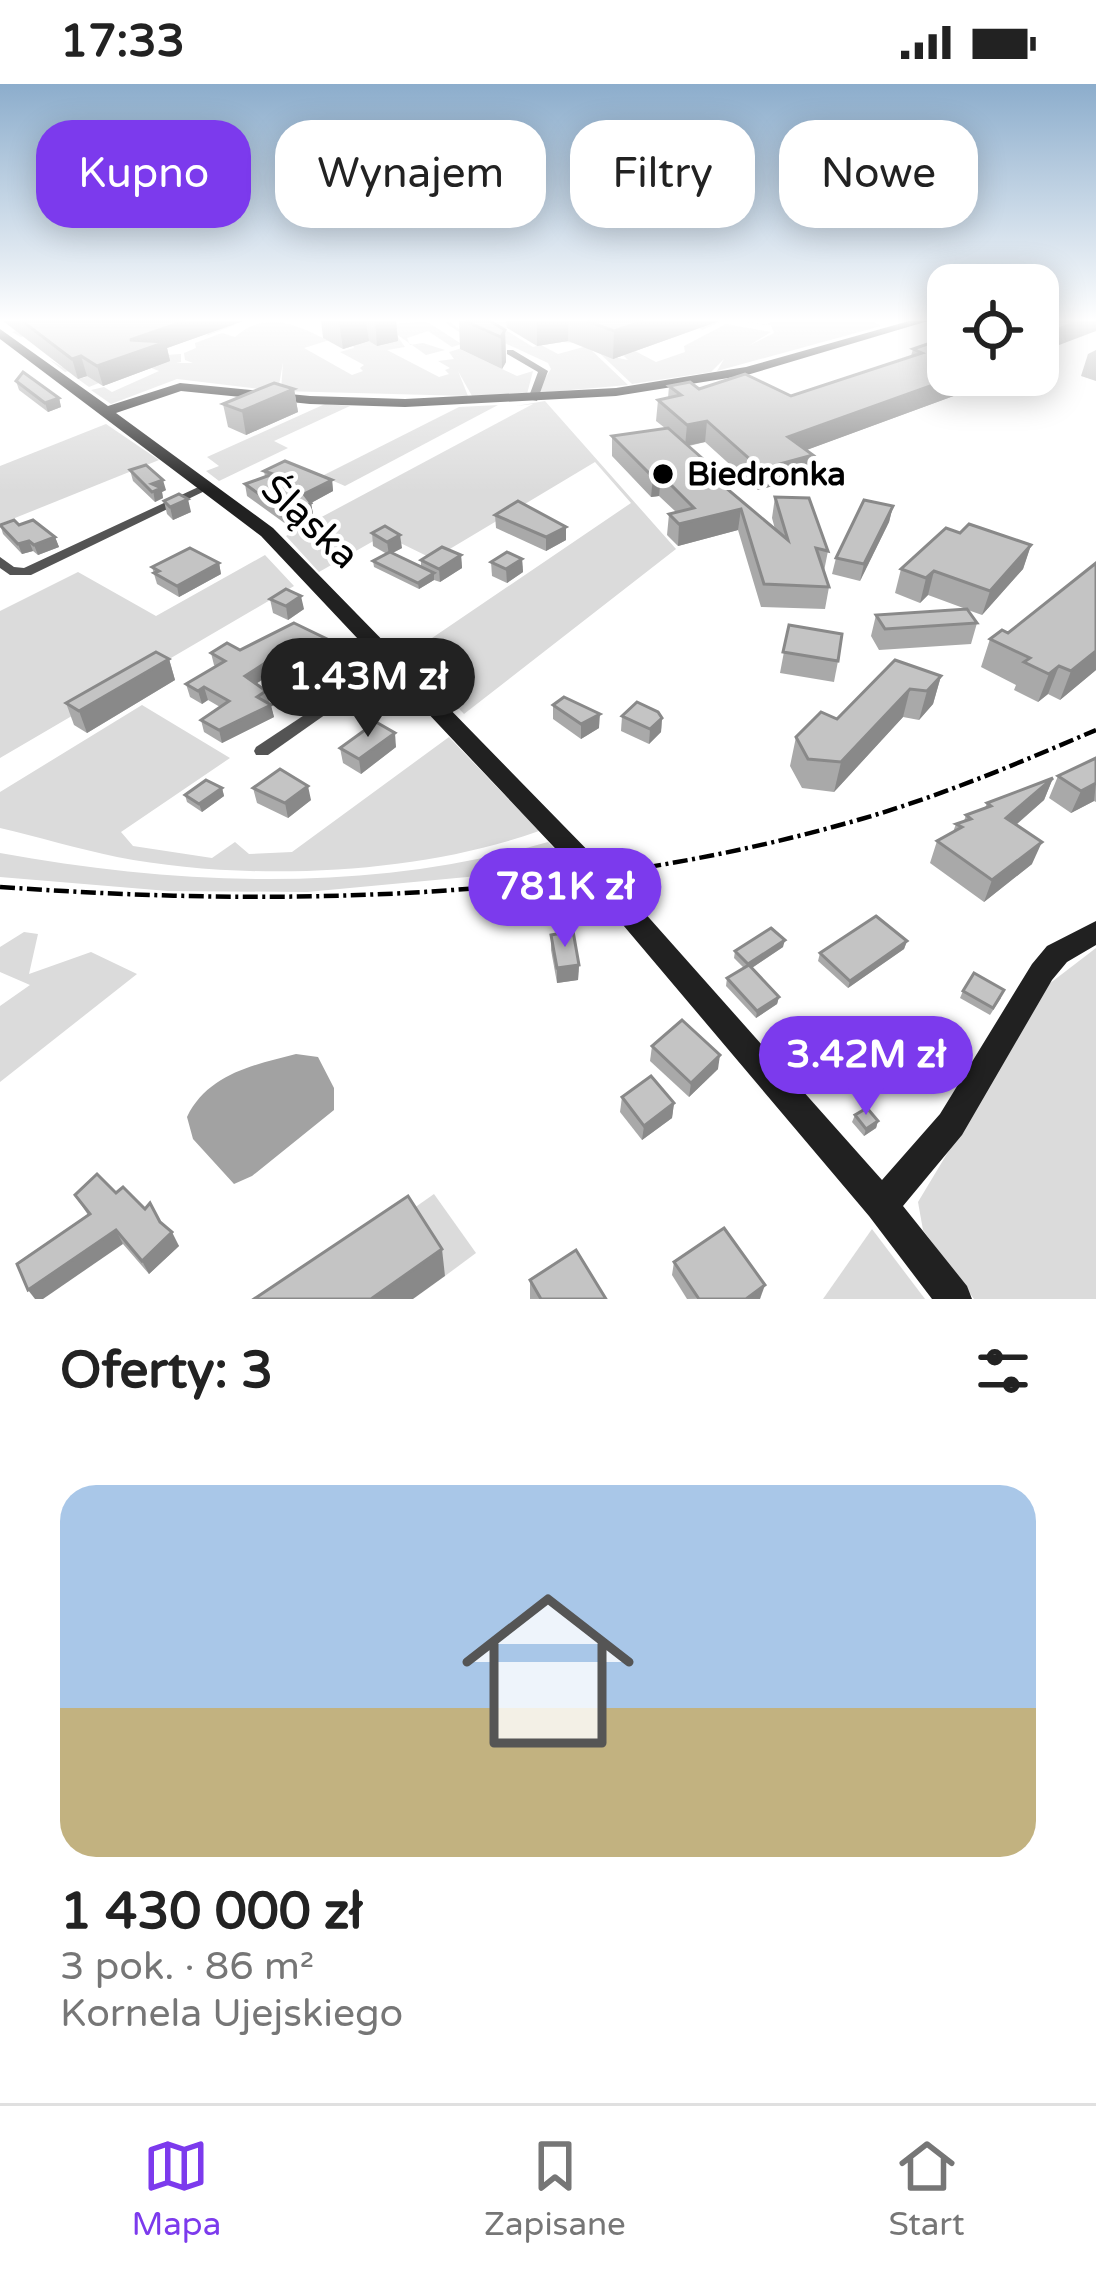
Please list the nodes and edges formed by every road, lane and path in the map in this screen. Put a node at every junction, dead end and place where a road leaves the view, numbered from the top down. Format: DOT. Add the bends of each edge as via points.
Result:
graph roads {
  1 [pos="59,378"];
  2 [pos="541,378"];
  3 [pos="707,378"];
  4 [pos="533,399"];
  5 [pos="105,412"];
  6 [pos="207,486"];
  7 [pos="0,561"];
  8 [pos="392,661"];
  9 [pos="262,752"];
  10 [pos="1096,932"];
  11 [pos="881,1204"];
  12 [pos="954,1299"];
  1 -- 5 [label="street, Śląska"];
  2 -- 4 [label="street"];
  3 -- 4 [label="street"];
  4 -- 5 [label="street" via="356,402 180,387"];
  5 -- 6 [label="street, Śląska"];
  6 -- 7 [label="street" via="26,572"];
  6 -- 8 [label="street, Śląska" via="268,532"];
  8 -- 9 [label="street"];
  8 -- 11 [label="street, Śląska" via="557,831"];
  10 -- 11 [label="street" via="1042,972 942,1139"];
  11 -- 12 [label="street, Śląska"];
}
